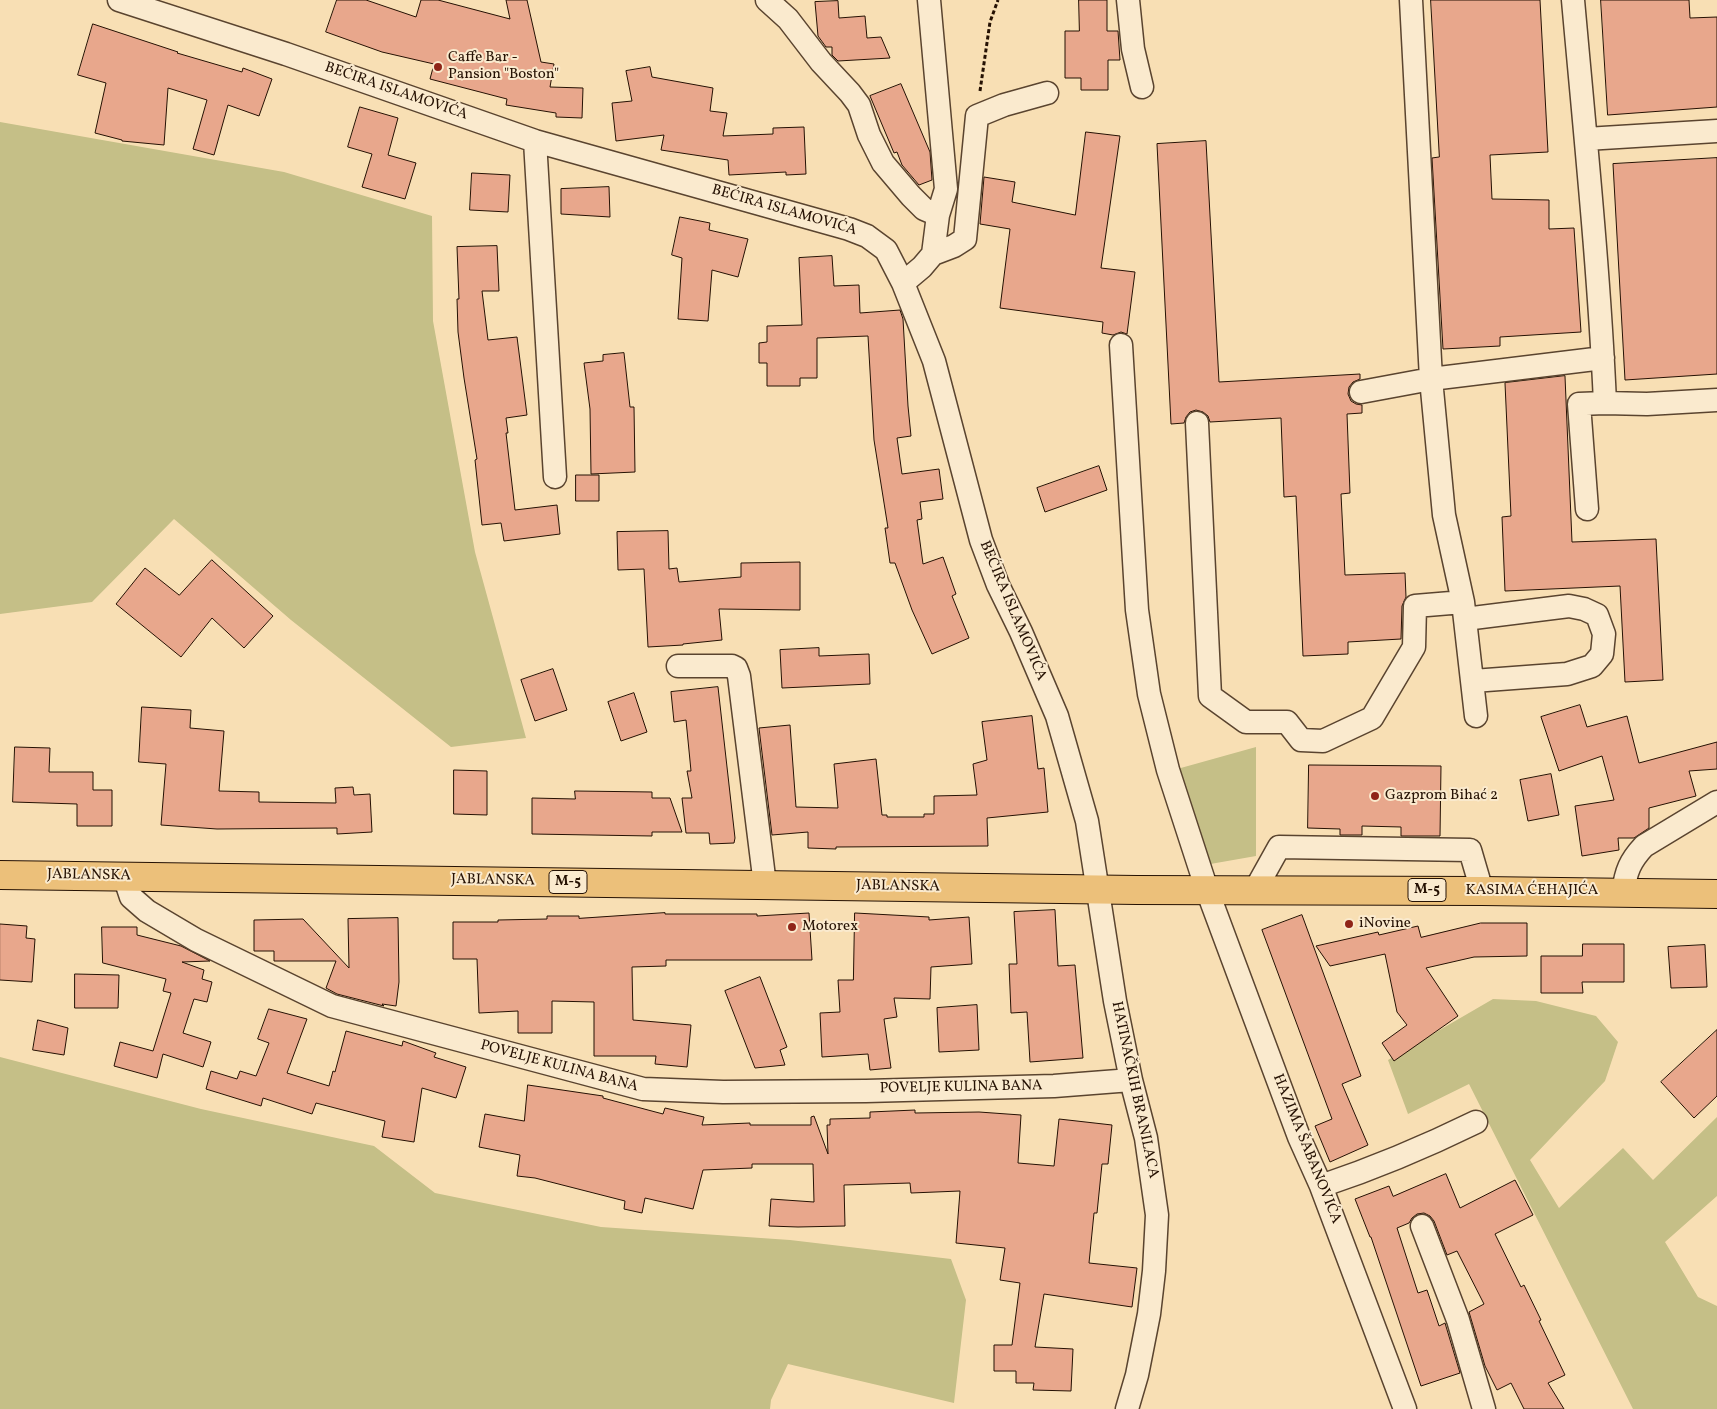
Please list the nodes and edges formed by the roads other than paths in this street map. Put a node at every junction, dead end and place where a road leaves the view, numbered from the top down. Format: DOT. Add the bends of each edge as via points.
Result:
graph roads {
  1 [pos="119,0"];
  2 [pos="767,0"];
  3 [pos="929,0"];
  4 [pos="1128,0"];
  5 [pos="1411,0"];
  6 [pos="1573,0"];
  7 [pos="1142,87"];
  8 [pos="1047,93"];
  9 [pos="1717,131"];
  10 [pos="1586,139"];
  11 [pos="535,140"];
  12 [pos="938,214"];
  13 [pos="932,254"];
  14 [pos="903,283"];
  15 [pos="1121,345"];
  16 [pos="1603,358"];
  17 [pos="1431,379"];
  18 [pos="1361,392"];
  19 [pos="1717,400"];
  20 [pos="1605,403"];
  21 [pos="1197,422"];
  22 [pos="555,477"];
  23 [pos="1587,509"];
  24 [pos="1464,610"];
  25 [pos="678,666"];
  26 [pos="1473,681"];
  27 [pos="1476,716"];
  28 [pos="1717,802"];
  29 [pos="0,874"];
  30 [pos="124,876"];
  31 [pos="765,885"];
  32 [pos="1098,890"];
  33 [pos="1137,890"];
  34 [pos="1207,890"];
  35 [pos="1255,890"];
  36 [pos="1482,891"];
  37 [pos="1623,892"];
  38 [pos="1717,894"];
  39 [pos="1131,1080"];
  40 [pos="1476,1122"];
  41 [pos="1321,1186"];
  42 [pos="1422,1226"];
  43 [pos="1127,1409"];
  44 [pos="1405,1409"];
  45 [pos="1484,1409"];
  1 -- 11 [label="street, BEĆIRA ISLAMOVIĆA"];
  2 -- 12 [label="street" via="788,19 859,105 883,163 911,196 924,208"];
  3 -- 12 [label="street" via="946,188"];
  4 -- 7 [label="street" via="1133,49"];
  5 -- 17 [label="street"];
  6 -- 10 [label="street"];
  8 -- 13 [label="street" via="977,116 965,239"];
  9 -- 10 [label="street"];
  10 -- 16 [label="street"];
  11 -- 14 [label="street, BEĆIRA ISLAMOVIĆA" via="868,236 886,250"];
  11 -- 22 [label="street"];
  12 -- 13 [label="street"];
  13 -- 14 [label="street" via="922,268"];
  14 -- 32 [label="street, BEĆIRA ISLAMOVIĆA" via="934,361 981,540 1057,716 1087,821"];
  15 -- 34 [label="street, HAZIMA ŠABANOVIĆA" via="1137,610 1149,694 1168,770"];
  16 -- 17 [label="street"];
  16 -- 20 [label="street"];
  17 -- 18 [label="street"];
  17 -- 24 [label="street" via="1444,515"];
  19 -- 20 [label="street"];
  20 -- 23 [label="street" via="1579,404"];
  21 -- 24 [label="street" via="1210,696 1246,722 1287,722 1301,740 1323,741 1372,718 1414,647 1415,606"];
  24 -- 26 [label="street"];
  24 -- 26 [label="street" via="1569,606 1597,615 1604,634 1602,654 1592,666 1568,674"];
  25 -- 31 [label="street" via="736,668"];
  26 -- 27 [label="street"];
  28 -- 37 [label="street" via="1644,846 1626,871"];
  29 -- 30 [label="main road, JABLANSKA / M-5"];
  30 -- 31 [label="main road, JABLANSKA / M-5"];
  30 -- 39 [label="street, POVELJE KULINA BANA" via="131,897 147,911 196,940 332,1006 643,1089 866,1091 1054,1086"];
  31 -- 32 [label="main road, JABLANSKA / M-5"];
  32 -- 33 [label="main road, JABLANSKA / M-5"];
  32 -- 39 [label="street, HATINAČKIH BRANILACA"];
  33 -- 34 [label="main road, KASIMA ĆEHAJIĆA / M-5"];
  34 -- 35 [label="main road, KASIMA ĆEHAJIĆA / M-5"];
  34 -- 41 [label="street, HAZIMA ŠABANOVIĆA"];
  35 -- 36 [label="main road, KASIMA ĆEHAJIĆA / M-5"];
  35 -- 36 [label="street" via="1279,847 1470,850"];
  36 -- 37 [label="main road, KASIMA ĆEHAJIĆA / M-5"];
  37 -- 38 [label="main road, KASIMA ĆEHAJIĆA / M-5"];
  39 -- 43 [label="street, HATINAČKIH BRANILACA" via="1146,1138 1157,1214 1148,1314"];
  40 -- 41 [label="street" via="1426,1147"];
  41 -- 44 [label="street, HAZIMA ŠABANOVIĆA"];
  42 -- 45 [label="street" via="1458,1320"];
}
